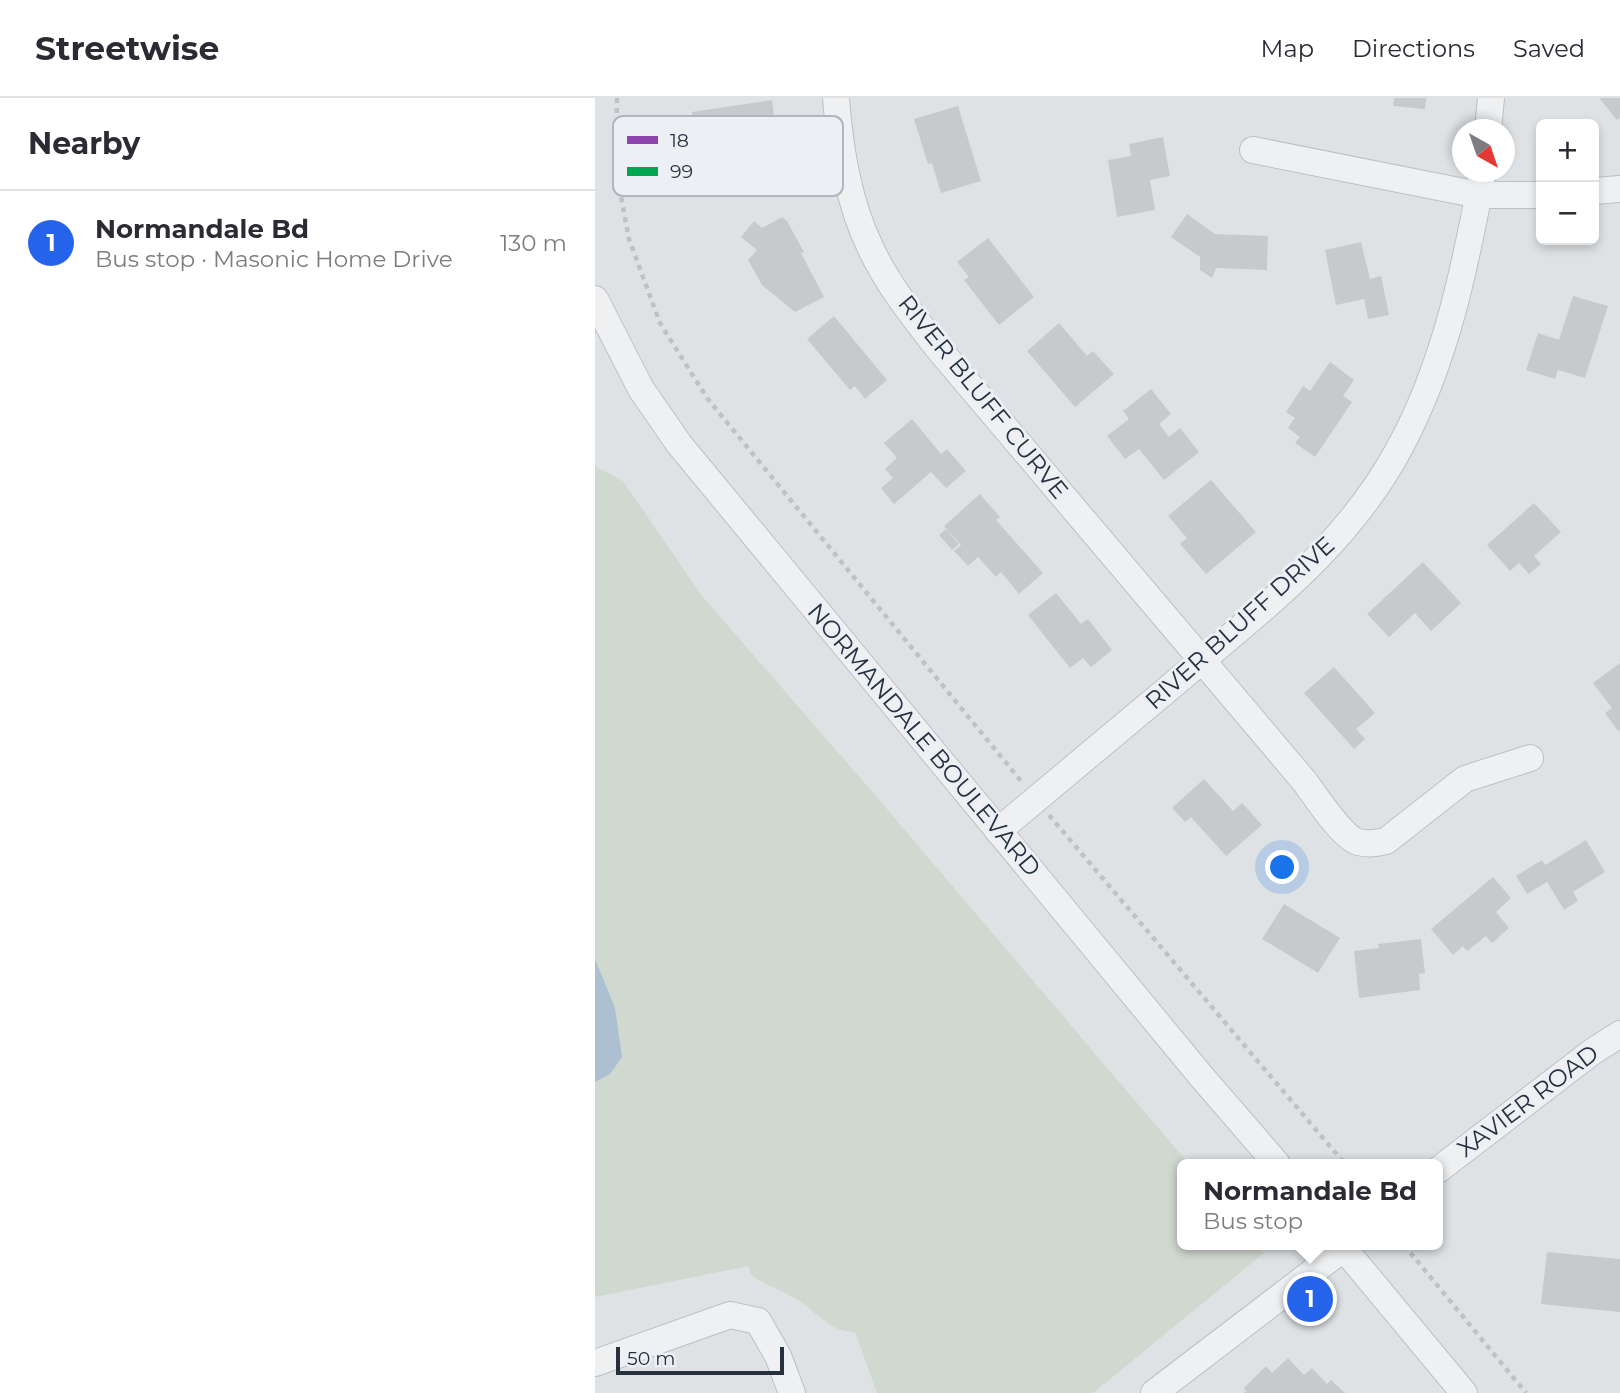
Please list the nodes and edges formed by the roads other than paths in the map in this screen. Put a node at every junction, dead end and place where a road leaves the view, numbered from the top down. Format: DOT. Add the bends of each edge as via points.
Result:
graph roads {
  1 [pos="836,98"];
  2 [pos="1491,98"];
  3 [pos="837,116"];
  4 [pos="1489,119"];
  5 [pos="1252,150"];
  6 [pos="843,156"];
  7 [pos="1481,183"];
  8 [pos="1620,189"];
  9 [pos="1599,191"];
  10 [pos="1536,194"];
  11 [pos="595,299"];
  12 [pos="606,347"];
  13 [pos="1202,660"];
  14 [pos="1529,758"];
  15 [pos="998,831"];
  16 [pos="1620,1034"];
  17 [pos="1273,1159"];
  18 [pos="1443,1166"];
  19 [pos="1339,1250"];
  20 [pos="1347,1250"];
  21 [pos="595,1363"];
  22 [pos="1166,1390"];
  23 [pos="792,1393"];
  24 [pos="1464,1393"];
  1 -- 3 [label="street, RIVER BLUFF CURVE"];
  2 -- 4 [label="street"];
  5 -- 7 [label="street"];
  6 -- 13 [label="street, RIVER BLUFF CURVE" via="870,248 900,300"];
  7 -- 10 [label="street"];
  7 -- 13 [label="street, RIVER BLUFF DRIVE" via="1450,328 1428,390 1399,450 1363,506 1321,557"];
  8 -- 9 [label="street"];
  11 -- 12 [label="street, NORMANDALE BOULEVARD"];
  12 -- 15 [label="street, NORMANDALE BOULEVARD" via="679,444"];
  13 -- 14 [label="street, RIVER BLUFF CURVE" via="1355,841 1386,841 1465,779"];
  13 -- 15 [label="street, RIVER BLUFF DRIVE"];
  15 -- 17 [label="street, NORMANDALE BOULEVARD"];
  16 -- 18 [label="street, XAVIER ROAD"];
  19 -- 22 [label="street"];
  20 -- 24 [label="street"];
  21 -- 23 [label="street" via="730,1315 758,1321"];
}
